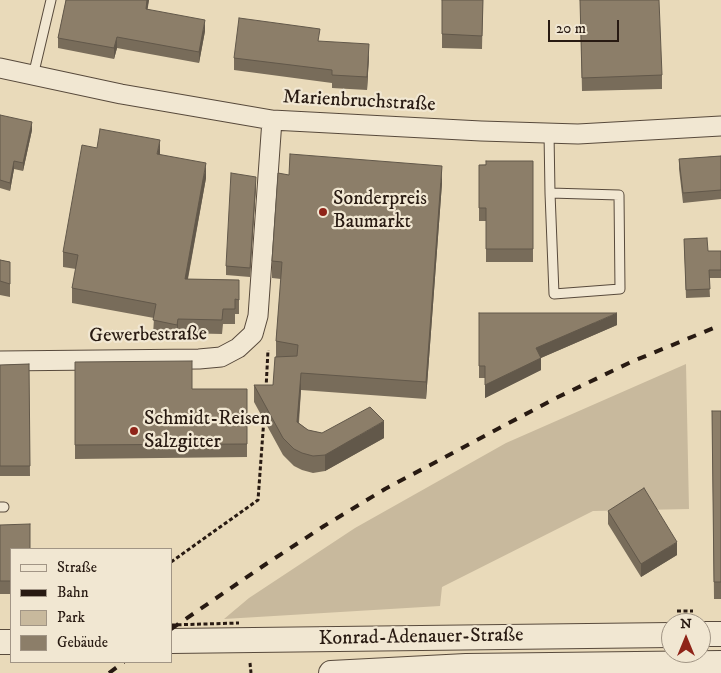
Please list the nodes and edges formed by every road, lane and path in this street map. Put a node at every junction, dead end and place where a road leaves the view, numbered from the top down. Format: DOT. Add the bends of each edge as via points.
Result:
graph roads {
  1 [pos="51,0"];
  2 [pos="0,68"];
  3 [pos="33,76"];
  4 [pos="272,120"];
  5 [pos="721,126"];
  6 [pos="549,133"];
  7 [pos="550,193"];
  8 [pos="258,316"];
  9 [pos="0,361"];
  10 [pos="266,392"];
  11 [pos="264,411"];
  12 [pos="172,561"];
  13 [pos="239,623"];
  14 [pos="172,625"];
  15 [pos="661,635"];
  16 [pos="172,641"];
  17 [pos="721,663"];
  18 [pos="331,673"];
  1 -- 3 [label="lane"];
  2 -- 3 [label="street, Marienbruchstraße"];
  3 -- 4 [label="street, Marienbruchstraße"];
  4 -- 6 [label="street, Marienbruchstraße"];
  4 -- 8 [label="street, Gewerbestraße"];
  5 -- 6 [label="street, Marienbruchstraße"];
  6 -- 7 [label="lane"];
  7 -- 7 [label="lane" via="554,294 620,289 619,195"];
  8 -- 9 [label="street, Gewerbestraße" via="253,334 238,348 221,357"];
  8 -- 10 [label="path" via="270,333"];
  11 -- 12 [label="path" via="258,500"];
  13 -- 14 [label="path, bridge"];
  15 -- 16 [label="street, Konrad-Adenauer-Straße"];
  17 -- 18 [label="street, Konrad-Adenauer-Straße" via="466,666"];
}
